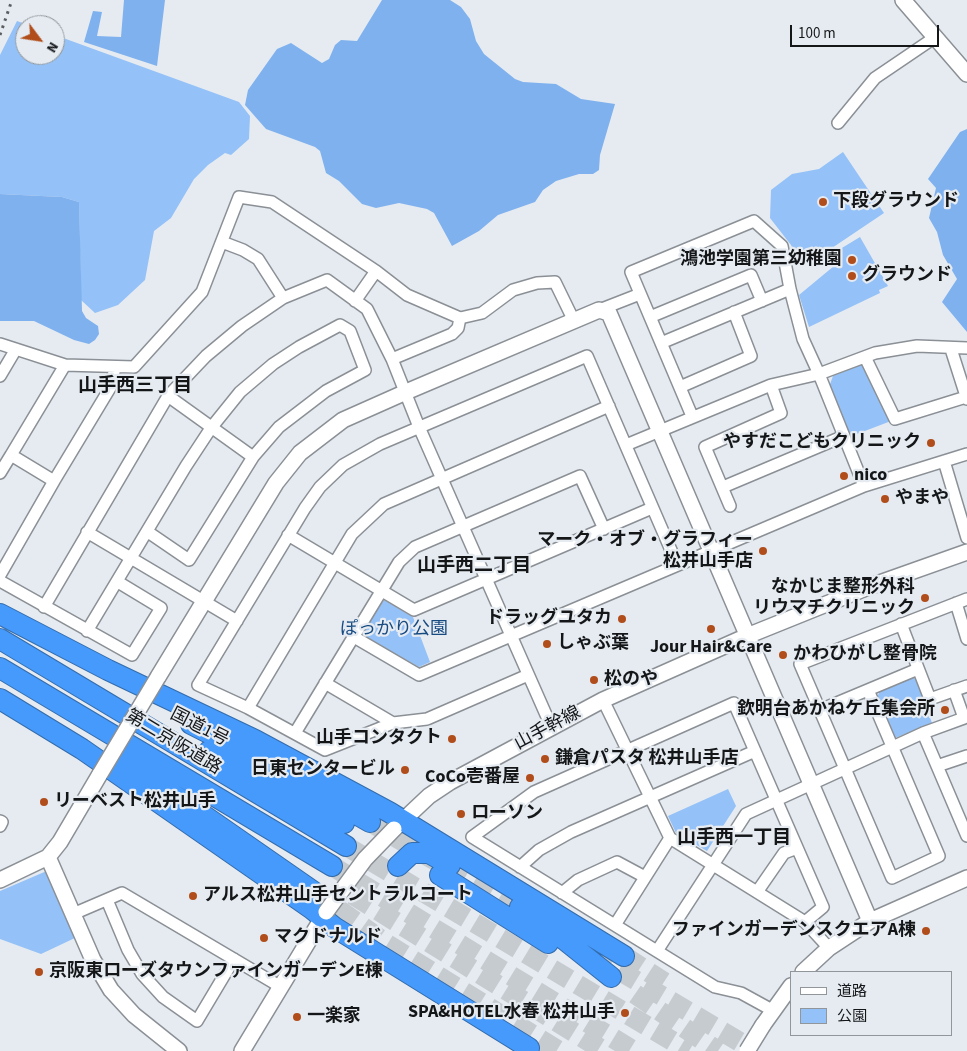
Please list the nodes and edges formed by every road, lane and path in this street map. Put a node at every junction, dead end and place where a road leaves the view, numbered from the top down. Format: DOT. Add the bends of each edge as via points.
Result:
graph roads {
  1 [pos="903,0"];
  2 [pos="934,38"];
  3 [pos="967,74"];
  4 [pos="838,123"];
  5 [pos="222,242"];
  6 [pos="376,270"];
  7 [pos="790,289"];
  8 [pos="640,294"];
  9 [pos="283,298"];
  10 [pos="356,301"];
  11 [pos="762,301"];
  12 [pos="599,310"];
  13 [pos="734,312"];
  14 [pos="650,317"];
  15 [pos="460,318"];
  16 [pos="574,321"];
  17 [pos="661,343"];
  18 [pos="0,344"];
  19 [pos="967,348"];
  20 [pos="16,349"];
  21 [pos="951,349"];
  22 [pos="865,357"];
  23 [pos="392,359"];
  24 [pos="65,365"];
  25 [pos="114,368"];
  26 [pos="819,374"];
  27 [pos="0,376"];
  28 [pos="771,385"];
  29 [pos="680,387"];
  30 [pos="406,392"];
  31 [pos="168,396"];
  32 [pos="967,398"];
  33 [pos="609,406"];
  34 [pos="692,416"];
  35 [pos="420,427"];
  36 [pos="211,428"];
  37 [pos="659,431"];
  38 [pos="844,436"];
  39 [pos="626,445"];
  40 [pos="967,454"];
  41 [pos="11,455"];
  42 [pos="253,457"];
  43 [pos="944,461"];
  44 [pos="0,473"];
  45 [pos="441,477"];
  46 [pos="54,481"];
  47 [pos="864,486"];
  48 [pos="723,488"];
  49 [pos="730,506"];
  50 [pos="652,508"];
  51 [pos="463,526"];
  52 [pos="604,529"];
  53 [pos="87,532"];
  54 [pos="148,532"];
  55 [pos="288,535"];
  56 [pos="967,538"];
  57 [pos="711,551"];
  58 [pos="967,552"];
  59 [pos="132,559"];
  60 [pos="335,563"];
  61 [pos="677,564"];
  62 [pos="0,575"];
  63 [pos="486,579"];
  64 [pos="0,581"];
  65 [pos="118,582"];
  66 [pos="382,591"];
  67 [pos="967,599"];
  68 [pos="205,602"];
  69 [pos="956,603"];
  70 [pos="44,607"];
  71 [pos="0,614"];
  72 [pos="0,621"];
  73 [pos="237,621"];
  74 [pos="901,624"];
  75 [pos="87,631"];
  76 [pos="511,636"];
  77 [pos="748,636"];
  78 [pos="354,637"];
  79 [pos="0,639"];
  80 [pos="967,639"];
  81 [pos="0,668"];
  82 [pos="918,668"];
  83 [pos="528,675"];
  84 [pos="325,683"];
  85 [pos="967,686"];
  86 [pos="0,688"];
  87 [pos="868,690"];
  88 [pos="954,690"];
  89 [pos="0,699"];
  90 [pos="603,700"];
  91 [pos="248,708"];
  92 [pos="820,710"];
  93 [pos="966,717"];
  94 [pos="393,723"];
  95 [pos="551,726"];
  96 [pos="923,732"];
  97 [pos="295,733"];
  98 [pos="892,747"];
  99 [pos="627,750"];
  100 [pos="755,751"];
  101 [pos="967,757"];
  102 [pos="937,766"];
  103 [pos="845,768"];
  104 [pos="811,784"];
  105 [pos="650,797"];
  106 [pos="776,800"];
  107 [pos="0,821"];
  108 [pos="398,824"];
  109 [pos="0,826"];
  110 [pos="967,836"];
  111 [pos="670,838"];
  112 [pos="797,848"];
  113 [pos="48,856"];
  114 [pos="713,865"];
  115 [pos="398,866"];
  116 [pos="520,867"];
  117 [pos="440,875"];
  118 [pos="645,877"];
  119 [pos="967,878"];
  120 [pos="0,879"];
  121 [pos="757,892"];
  122 [pos="562,893"];
  123 [pos="107,900"];
  124 [pos="74,914"];
  125 [pos="323,915"];
  126 [pos="870,921"];
  127 [pos="804,922"];
  128 [pos="615,925"];
  129 [pos="829,948"];
  130 [pos="657,952"];
  131 [pos="624,956"];
  132 [pos="234,959"];
  133 [pos="804,971"];
  134 [pos="580,972"];
  135 [pos="610,977"];
  136 [pos="281,987"];
  137 [pos="790,987"];
  138 [pos="772,1010"];
  139 [pos="529,1048"];
  140 [pos="178,1051"];
  141 [pos="242,1051"];
  142 [pos="747,1051"];
  1 -- 2 [label="street"];
  2 -- 3 [label="street"];
  2 -- 4 [label="street" via="875,78"];
  5 -- 6 [label="street" via="239,197 272,202"];
  5 -- 9 [label="street" via="258,259"];
  5 -- 25 [label="street" via="202,292 134,367"];
  6 -- 10 [label="street"];
  6 -- 15 [label="street" via="407,295"];
  7 -- 8 [label="street" via="782,246 754,220 630,272"];
  7 -- 11 [label="street"];
  7 -- 26 [label="street" via="802,339"];
  8 -- 12 [label="street"];
  8 -- 14 [label="street"];
  9 -- 10 [label="street" via="327,280"];
  9 -- 31 [label="street" via="234,332"];
  10 -- 23 [label="street" via="367,309"];
  11 -- 13 [label="street"];
  11 -- 14 [label="street" via="751,275"];
  12 -- 16 [label="street"];
  12 -- 37 [label="street" via="609,313"];
  13 -- 17 [label="street"];
  13 -- 29 [label="street" via="751,356"];
  14 -- 17 [label="street"];
  15 -- 16 [label="street" via="482,313 513,290 536,283 555,282"];
  15 -- 23 [label="street" via="458,328 452,334"];
  16 -- 30 [label="street"];
  17 -- 29 [label="street"];
  18 -- 20 [label="street"];
  19 -- 21 [label="street"];
  20 -- 24 [label="street"];
  20 -- 27 [label="street"];
  21 -- 22 [label="street" via="917,346"];
  21 -- 32 [label="street"];
  22 -- 26 [label="street"];
  22 -- 32 [label="street" via="895,419"];
  23 -- 30 [label="street"];
  24 -- 25 [label="street"];
  24 -- 41 [label="street"];
  25 -- 46 [label="street" via="110,388"];
  26 -- 28 [label="street"];
  26 -- 38 [label="street"];
  28 -- 34 [label="street"];
  28 -- 48 [label="street" via="781,414 705,447"];
  29 -- 34 [label="street"];
  30 -- 35 [label="street"];
  30 -- 68 [label="street" via="343,420 300,453 276,483"];
  31 -- 36 [label="street"];
  31 -- 53 [label="street"];
  33 -- 35 [label="street" via="587,356"];
  33 -- 39 [label="street"];
  33 -- 45 [label="street"];
  34 -- 37 [label="street"];
  35 -- 45 [label="street"];
  35 -- 55 [label="street" via="343,465 320,487"];
  36 -- 42 [label="street"];
  36 -- 42 [label="street" via="240,392 273,364 340,325 350,331 365,370 304,405"];
  36 -- 54 [label="street"];
  37 -- 39 [label="street"];
  37 -- 57 [label="street"];
  38 -- 47 [label="street"];
  38 -- 48 [label="street"];
  39 -- 50 [label="street"];
  40 -- 43 [label="street"];
  41 -- 44 [label="street"];
  41 -- 46 [label="street"];
  42 -- 54 [label="street" via="189,560"];
  43 -- 47 [label="street"];
  43 -- 56 [label="street"];
  45 -- 51 [label="street"];
  45 -- 60 [label="street" via="384,504 352,534"];
  46 -- 62 [label="street"];
  47 -- 57 [label="street"];
  48 -- 49 [label="street"];
  50 -- 52 [label="street"];
  50 -- 61 [label="street"];
  51 -- 52 [label="street" via="580,476"];
  51 -- 63 [label="street"];
  51 -- 66 [label="street" via="415,547 399,562"];
  52 -- 63 [label="street"];
  53 -- 59 [label="street"];
  53 -- 70 [label="street"];
  54 -- 59 [label="street"];
  55 -- 60 [label="street"];
  55 -- 73 [label="street"];
  57 -- 61 [label="street"];
  57 -- 77 [label="street"];
  58 -- 77 [label="street, 山手幹線" via="871,586"];
  59 -- 65 [label="street"];
  59 -- 68 [label="street"];
  60 -- 66 [label="street"];
  60 -- 91 [label="street"];
  61 -- 76 [label="street"];
  63 -- 66 [label="street" via="414,610"];
  63 -- 76 [label="street"];
  64 -- 70 [label="street"];
  65 -- 75 [label="street"];
  65 -- 75 [label="street" via="161,608 132,654"];
  66 -- 78 [label="street"];
  67 -- 69 [label="street"];
  68 -- 73 [label="street"];
  68 -- 113 [label="street, bridge" via="60,842"];
  69 -- 74 [label="street"];
  69 -- 80 [label="street"];
  70 -- 75 [label="street"];
  71 -- 108 [label="highway" via="255,740"];
  72 -- 79 [label="highway, 国道1号" via="74,666 256,756 358,833 235,763 96,697"];
  73 -- 91 [label="street" via="198,685"];
  74 -- 82 [label="street"];
  74 -- 92 [label="street" via="800,664"];
  76 -- 78 [label="street" via="419,675"];
  76 -- 83 [label="street"];
  77 -- 90 [label="street, 山手幹線"];
  77 -- 104 [label="street"];
  78 -- 84 [label="street"];
  81 -- 86 [label="highway, 第二京阪道路" via="198,785 323,878 183,801"];
  82 -- 87 [label="street"];
  82 -- 88 [label="street" via="930,699"];
  83 -- 94 [label="street" via="427,719"];
  83 -- 95 [label="street"];
  84 -- 94 [label="street"];
  84 -- 97 [label="street"];
  85 -- 88 [label="street"];
  87 -- 92 [label="street"];
  87 -- 98 [label="street"];
  88 -- 93 [label="street"];
  89 -- 125 [label="highway" via="82,749"];
  90 -- 95 [label="street, 山手幹線"];
  90 -- 99 [label="street"];
  91 -- 97 [label="street"];
  92 -- 103 [label="street"];
  93 -- 96 [label="street"];
  94 -- 97 [label="street" via="325,750"];
  95 -- 108 [label="street, 山手幹線" via="450,782"];
  96 -- 98 [label="street"];
  96 -- 102 [label="street"];
  98 -- 103 [label="street"];
  98 -- 103 [label="street" via="939,856 892,878"];
  99 -- 100 [label="street" via="734,703"];
  99 -- 105 [label="street"];
  99 -- 116 [label="street" via="534,792 472,837"];
  100 -- 105 [label="street"];
  100 -- 106 [label="street"];
  101 -- 102 [label="street"];
  102 -- 110 [label="street"];
  103 -- 104 [label="street"];
  104 -- 106 [label="street"];
  104 -- 126 [label="street"];
  105 -- 111 [label="street"];
  105 -- 116 [label="street" via="571,832 539,850"];
  106 -- 112 [label="street"];
  106 -- 114 [label="street" via="746,814"];
  107 -- 109 [label="street"];
  108 -- 125 [label="street, 山手幹線, bridge" via="365,859"];
  108 -- 131 [label="highway"];
  111 -- 114 [label="street"];
  111 -- 118 [label="street"];
  112 -- 121 [label="street" via="784,852"];
  112 -- 127 [label="street" via="823,907"];
  113 -- 120 [label="street"];
  113 -- 124 [label="street"];
  114 -- 121 [label="street"];
  114 -- 130 [label="street"];
  115 -- 135 [label="highway" via="412,853 429,853 528,912"];
  116 -- 122 [label="street"];
  117 -- 134 [label="highway" via="541,937"];
  118 -- 122 [label="street" via="617,862 578,880"];
  118 -- 128 [label="street"];
  119 -- 126 [label="street"];
  121 -- 127 [label="street"];
  122 -- 128 [label="street"];
  123 -- 124 [label="street"];
  123 -- 132 [label="street" via="122,894"];
  123 -- 132 [label="street" via="142,974 163,997 196,1021"];
  124 -- 140 [label="street" via="93,960 111,990 134,1015"];
  125 -- 136 [label="street, 山手幹線"];
  125 -- 139 [label="highway"];
  126 -- 129 [label="street"];
  127 -- 129 [label="street"];
  128 -- 130 [label="street"];
  129 -- 133 [label="street"];
  130 -- 138 [label="street" via="715,987 742,993"];
  132 -- 136 [label="street"];
  136 -- 141 [label="street, 山手幹線"];
  137 -- 138 [label="street"];
  138 -- 142 [label="street, bridge"];
}
